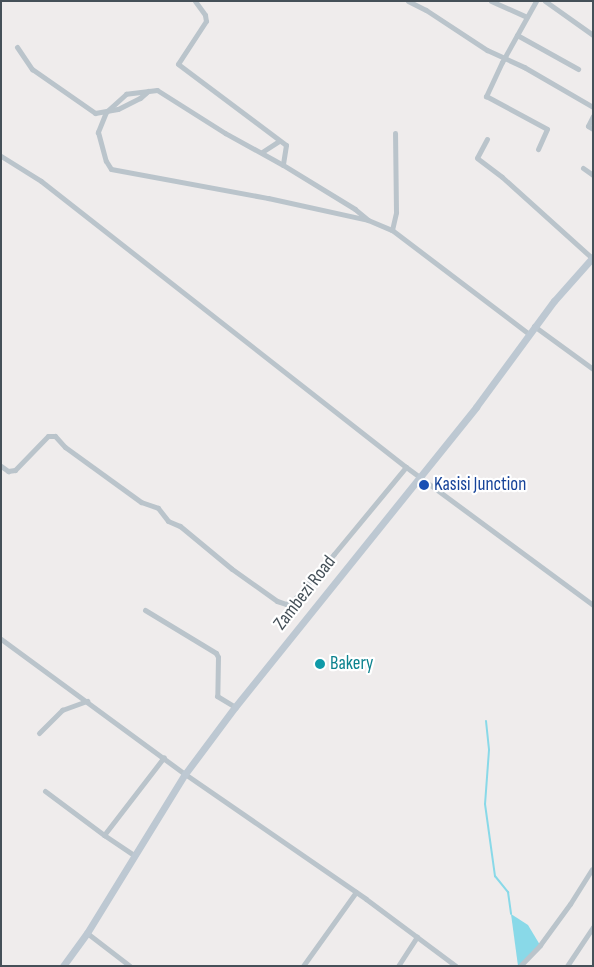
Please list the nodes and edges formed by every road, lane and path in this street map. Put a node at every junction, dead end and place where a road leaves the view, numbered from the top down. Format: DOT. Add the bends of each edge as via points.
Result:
graph roads {
  1 [pos="195,1"];
  2 [pos="408,1"];
  3 [pos="491,1"];
  4 [pos="536,1"];
  5 [pos="545,1"];
  6 [pos="526,17"];
  7 [pos="517,35"];
  8 [pos="593,35"];
  9 [pos="17,47"];
  10 [pos="506,58"];
  11 [pos="578,69"];
  12 [pos="148,91"];
  13 [pos="593,107"];
  14 [pos="106,112"];
  15 [pos="593,116"];
  16 [pos="593,129"];
  17 [pos="395,133"];
  18 [pos="487,139"];
  19 [pos="279,141"];
  20 [pos="538,149"];
  21 [pos="262,152"];
  22 [pos="1,156"];
  23 [pos="283,165"];
  24 [pos="583,168"];
  25 [pos="593,175"];
  26 [pos="368,220"];
  27 [pos="392,230"];
  28 [pos="592,257"];
  29 [pos="534,326"];
  30 [pos="529,334"];
  31 [pos="593,369"];
  32 [pos="1,466"];
  33 [pos="406,467"];
  34 [pos="419,476"];
  35 [pos="593,605"];
  36 [pos="145,610"];
  37 [pos="1,638"];
  38 [pos="87,701"];
  39 [pos="235,707"];
  40 [pos="39,733"];
  41 [pos="164,757"];
  42 [pos="186,774"];
  43 [pos="45,790"];
  44 [pos="104,835"];
  45 [pos="135,856"];
  46 [pos="592,869"];
  47 [pos="356,892"];
  48 [pos="593,927"];
  49 [pos="87,932"];
  50 [pos="417,937"];
  51 [pos="64,966"];
  52 [pos="130,966"];
  53 [pos="303,966"];
  54 [pos="398,966"];
  55 [pos="456,966"];
  56 [pos="520,966"];
  57 [pos="568,966"];
  1 -- 19 [label="street" via="206,21 178,64"];
  2 -- 10 [label="street"];
  3 -- 6 [label="street"];
  4 -- 6 [label="street"];
  5 -- 8 [label="street"];
  6 -- 7 [label="street"];
  7 -- 10 [label="street"];
  7 -- 11 [label="street"];
  9 -- 14 [label="street" via="32,69 70,98 95,113"];
  10 -- 13 [label="street"];
  10 -- 20 [label="street" via="486,96 547,129"];
  12 -- 14 [label="street" via="128,104"];
  12 -- 14 [label="street" via="126,94"];
  12 -- 21 [label="street" via="157,90"];
  14 -- 26 [label="street" via="98,132 111,170"];
  15 -- 16 [label="street" via="588,126"];
  17 -- 27 [label="street" via="396,212"];
  18 -- 28 [label="street" via="477,158"];
  19 -- 21 [label="street"];
  19 -- 23 [label="street" via="286,145"];
  21 -- 23 [label="street"];
  22 -- 33 [label="street" via="116,239"];
  23 -- 26 [label="street"];
  24 -- 25 [label="street"];
  26 -- 27 [label="street"];
  27 -- 30 [label="street"];
  28 -- 29 [label="main road, Zambezi Road"];
  29 -- 30 [label="main road, Zambezi Road"];
  29 -- 31 [label="street"];
  30 -- 34 [label="main road, Zambezi Road" via="476,407"];
  32 -- 33 [label="street" via="8,471 15,470 48,436 54,436 141,502 158,508 168,521 180,526 276,601 286,604 292,602 328,562"];
  33 -- 34 [label="street"];
  34 -- 35 [label="street"];
  34 -- 39 [label="main road, Zambezi Road"];
  36 -- 39 [label="street" via="216,653 217,696"];
  37 -- 38 [label="street"];
  38 -- 40 [label="street" via="62,710"];
  38 -- 41 [label="street"];
  39 -- 42 [label="main road, Zambezi Road"];
  41 -- 42 [label="street"];
  41 -- 44 [label="street"];
  42 -- 45 [label="main road, Zambezi Road"];
  42 -- 47 [label="street"];
  43 -- 44 [label="street"];
  44 -- 45 [label="street"];
  45 -- 49 [label="main road, Zambezi Road"];
  46 -- 56 [label="street" via="570,904"];
  47 -- 50 [label="street"];
  47 -- 53 [label="street"];
  48 -- 57 [label="street"];
  49 -- 51 [label="main road, Zambezi Road"];
  49 -- 52 [label="street"];
  50 -- 54 [label="street"];
  50 -- 55 [label="street"];
}
